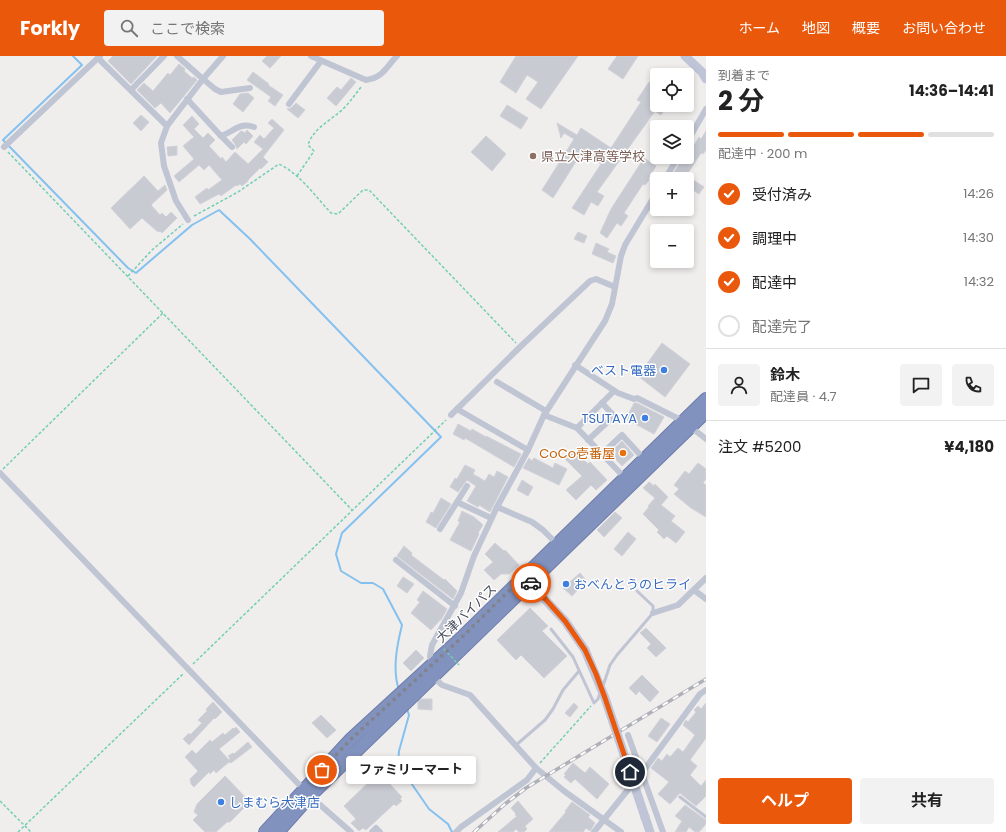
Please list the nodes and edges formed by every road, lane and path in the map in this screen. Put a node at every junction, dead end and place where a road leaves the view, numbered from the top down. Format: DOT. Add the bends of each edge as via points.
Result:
graph roads {
  1 [pos="164,56"];
  2 [pos="177,56"];
  3 [pos="223,56"];
  4 [pos="311,56"];
  5 [pos="397,56"];
  6 [pos="685,56"];
  7 [pos="99,57"];
  8 [pos="320,61"];
  9 [pos="203,79"];
  10 [pos="706,79"];
  11 [pos="366,80"];
  12 [pos="250,88"];
  13 [pos="131,90"];
  14 [pos="187,99"];
  15 [pos="289,104"];
  16 [pos="706,109"];
  17 [pos="168,126"];
  18 [pos="254,127"];
  19 [pos="694,130"];
  20 [pos="221,136"];
  21 [pos="4,147"];
  22 [pos="232,147"];
  23 [pos="297,176"];
  24 [pos="650,204"];
  25 [pos="188,220"];
  26 [pos="128,276"];
  27 [pos="615,287"];
  28 [pos="163,313"];
  29 [pos="520,347"];
  30 [pos="575,365"];
  31 [pos="497,382"];
  32 [pos="614,391"];
  33 [pos="706,399"];
  34 [pos="602,403"];
  35 [pos="457,409"];
  36 [pos="706,412"];
  37 [pos="545,413"];
  38 [pos="451,415"];
  39 [pos="686,424"];
  40 [pos="577,428"];
  41 [pos="706,439"];
  42 [pos="588,440"];
  43 [pos="528,450"];
  44 [pos="602,454"];
  45 [pos="644,459"];
  46 [pos="0,472"];
  47 [pos="625,478"];
  48 [pos="467,486"];
  49 [pos="457,502"];
  50 [pos="497,507"];
  51 [pos="352,510"];
  52 [pos="492,518"];
  53 [pos="440,529"];
  54 [pos="557,544"];
  55 [pos="396,560"];
  56 [pos="706,578"];
  57 [pos="527,580"];
  58 [pos="694,590"];
  59 [pos="637,591"];
  60 [pos="706,599"];
  61 [pos="455,606"];
  62 [pos="653,613"];
  63 [pos="551,629"];
  64 [pos="444,649"];
  65 [pos="459,665"];
  66 [pos="188,669"];
  67 [pos="432,671"];
  68 [pos="579,671"];
  69 [pos="706,690"];
  70 [pos="594,703"];
  71 [pos="628,735"];
  72 [pos="515,746"];
  73 [pos="536,768"];
  74 [pos="641,773"];
  75 [pos="307,793"];
  76 [pos="680,797"];
  77 [pos="0,801"];
  78 [pos="706,817"];
  79 [pos="603,819"];
  80 [pos="25,826"];
  81 [pos="18,832"];
  82 [pos="32,832"];
  83 [pos="265,832"];
  84 [pos="278,832"];
  85 [pos="351,832"];
  86 [pos="372,832"];
  87 [pos="380,832"];
  88 [pos="456,832"];
  89 [pos="594,832"];
  90 [pos="621,832"];
  91 [pos="650,832"];
  92 [pos="663,832"];
  1 -- 13 [label="street"];
  2 -- 9 [label="street"];
  3 -- 9 [label="street"];
  4 -- 8 [label="street"];
  5 -- 11 [label="street" via="382,75"];
  6 -- 10 [label="main road"];
  7 -- 13 [label="street"];
  7 -- 21 [label="street"];
  8 -- 11 [label="street"];
  8 -- 15 [label="street"];
  9 -- 12 [label="street" via="221,92"];
  9 -- 14 [label="street"];
  11 -- 23 [label="path" via="345,107 314,132 308,145 314,151"];
  13 -- 17 [label="street"];
  14 -- 17 [label="street"];
  14 -- 20 [label="street"];
  16 -- 19 [label="street"];
  17 -- 25 [label="street" via="161,143 164,166 176,201"];
  18 -- 20 [label="street" via="241,125"];
  20 -- 22 [label="street"];
  21 -- 26 [label="path"];
  23 -- 25 [label="path" via="279,164 238,192"];
  23 -- 29 [label="path" via="331,213 338,214 363,190 369,190"];
  24 -- 27 [label="street" via="625,246"];
  25 -- 26 [label="path" via="152,250"];
  26 -- 28 [label="path"];
  27 -- 29 [label="street" via="596,279 590,281"];
  27 -- 30 [label="street" via="605,321"];
  28 -- 46 [label="path"];
  28 -- 51 [label="path"];
  29 -- 35 [label="street"];
  30 -- 32 [label="street"];
  30 -- 37 [label="street"];
  31 -- 37 [label="street"];
  32 -- 34 [label="street"];
  32 -- 39 [label="street" via="637,398"];
  33 -- 39 [label="highway, 大津バイパス"];
  34 -- 40 [label="street"];
  34 -- 42 [label="street" via="614,416"];
  35 -- 38 [label="street"];
  35 -- 43 [label="street"];
  36 -- 39 [label="highway, 大津バイパス"];
  37 -- 40 [label="street"];
  37 -- 43 [label="street"];
  38 -- 51 [label="path"];
  39 -- 41 [label="street"];
  39 -- 45 [label="highway, 大津バイパス"];
  39 -- 57 [label="highway, 大津バイパス"];
  40 -- 42 [label="street"];
  42 -- 44 [label="street"];
  43 -- 50 [label="street"];
  44 -- 45 [label="street" via="622,435"];
  44 -- 47 [label="street"];
  45 -- 47 [label="highway, 大津バイパス"];
  46 -- 66 [label="street"];
  47 -- 54 [label="highway, 大津バイパス"];
  48 -- 49 [label="street"];
  49 -- 52 [label="street"];
  49 -- 53 [label="street"];
  50 -- 52 [label="street"];
  50 -- 54 [label="street" via="532,522"];
  51 -- 66 [label="path"];
  52 -- 61 [label="street"];
  54 -- 57 [label="highway, 大津バイパス"];
  55 -- 61 [label="street"];
  56 -- 58 [label="street"];
  57 -- 67 [label="highway, 大津バイパス"];
  57 -- 91 [label="main road, bridge" via="565,621 585,650 605,698"];
  58 -- 60 [label="street"];
  58 -- 62 [label="street" via="678,605"];
  59 -- 62 [label="lane" via="653,606"];
  61 -- 67 [label="street" via="432,645"];
  62 -- 70 [label="lane" via="610,665 598,699"];
  63 -- 68 [label="lane" via="573,657"];
  64 -- 65 [label="path, bridge"];
  66 -- 75 [label="street"];
  66 -- 80 [label="path"];
  67 -- 72 [label="street" via="442,685 470,696"];
  67 -- 75 [label="highway, 大津バイパス" via="350,740"];
  68 -- 70 [label="lane"];
  68 -- 72 [label="lane" via="563,690 545,720"];
  69 -- 74 [label="street" via="700,694"];
  70 -- 73 [label="path"];
  71 -- 74 [label="street"];
  72 -- 73 [label="street"];
  73 -- 79 [label="street"];
  73 -- 88 [label="street" via="527,780"];
  74 -- 79 [label="street"];
  74 -- 92 [label="street"];
  75 -- 83 [label="highway, 大津バイパス"];
  75 -- 84 [label="highway, 大津バイパス"];
  75 -- 85 [label="street"];
  76 -- 78 [label="lane"];
  77 -- 80 [label="path"];
  79 -- 89 [label="street"];
  79 -- 90 [label="street"];
  80 -- 81 [label="path"];
  80 -- 82 [label="path"];
  86 -- 87 [label="street" via="376,828"];
}
